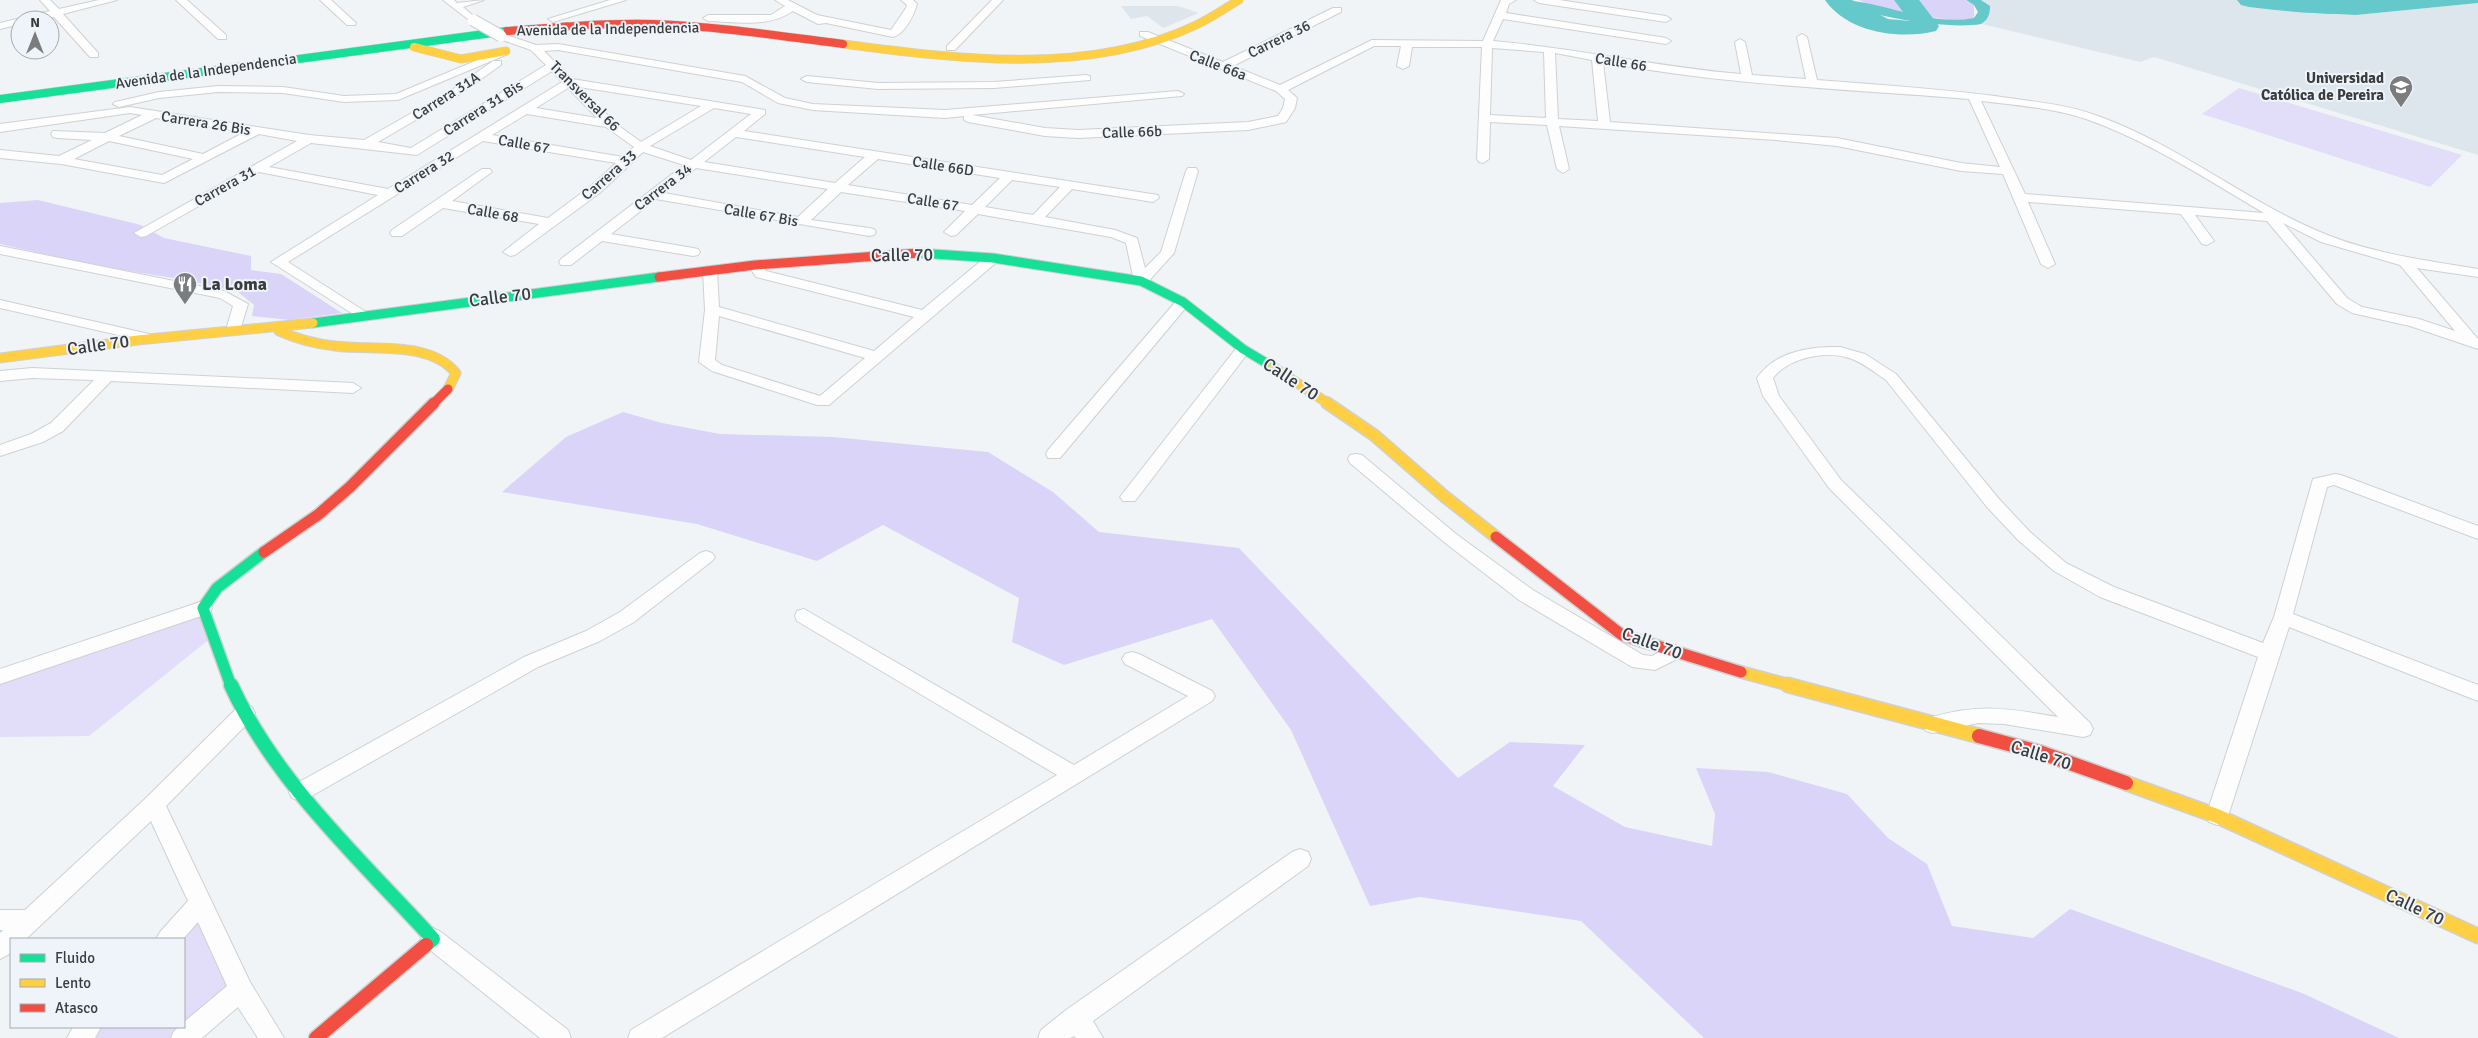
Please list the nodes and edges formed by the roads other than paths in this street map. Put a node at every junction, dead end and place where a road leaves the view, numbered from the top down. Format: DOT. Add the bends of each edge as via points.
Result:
graph roads {
  1 [pos="45,0"];
  2 [pos="112,0"];
  3 [pos="181,0"];
  4 [pos="325,0"];
  5 [pos="479,0"];
  6 [pos="622,0"];
  7 [pos="780,0"];
  8 [pos="906,0"];
  9 [pos="998,0"];
  10 [pos="1218,0"];
  11 [pos="1239,0"];
  12 [pos="1511,0"];
  13 [pos="1539,0"];
  14 [pos="452,3"];
  15 [pos="790,5"];
  16 [pos="53,10"];
  17 [pos="1337,10"];
  18 [pos="60,12"];
  19 [pos="1500,15"];
  20 [pos="60,17"];
  21 [pos="811,17"];
  22 [pos="708,18"];
  23 [pos="553,19"];
  24 [pos="1666,19"];
  25 [pos="352,23"];
  26 [pos="479,34"];
  27 [pos="1144,34"];
  28 [pos="222,37"];
  29 [pos="1802,37"];
  30 [pos="1156,40"];
  31 [pos="886,41"];
  32 [pos="1666,42"];
  33 [pos="1740,42"];
  34 [pos="1407,43"];
  35 [pos="1487,44"];
  36 [pos="525,45"];
  37 [pos="391,46"];
  38 [pos="950,48"];
  39 [pos="1549,50"];
  40 [pos="506,51"];
  41 [pos="94,55"];
  42 [pos="1597,58"];
  43 [pos="554,64"];
  44 [pos="1404,66"];
  45 [pos="1222,67"];
  46 [pos="807,78"];
  47 [pos="1086,78"];
  48 [pos="1747,78"];
  49 [pos="570,82"];
  50 [pos="1812,83"];
  51 [pos="878,86"];
  52 [pos="1280,89"];
  53 [pos="0,91"];
  54 [pos="1178,94"];
  55 [pos="1973,96"];
  56 [pos="0,100"];
  57 [pos="712,104"];
  58 [pos="860,109"];
  59 [pos="525,110"];
  60 [pos="154,114"];
  61 [pos="945,114"];
  62 [pos="1484,118"];
  63 [pos="1552,122"];
  64 [pos="1,123"];
  65 [pos="610,124"];
  66 [pos="1605,127"];
  67 [pos="256,130"];
  68 [pos="734,133"];
  69 [pos="57,134"];
  70 [pos="106,137"];
  71 [pos="481,137"];
  72 [pos="309,139"];
  73 [pos="366,144"];
  74 [pos="641,147"];
  75 [pos="413,152"];
  76 [pos="0,154"];
  77 [pos="876,155"];
  78 [pos="205,158"];
  79 [pos="1483,159"];
  80 [pos="61,160"];
  81 [pos="626,161"];
  82 [pos="693,164"];
  83 [pos="257,168"];
  84 [pos="1563,169"];
  85 [pos="1192,171"];
  86 [pos="2008,171"];
  87 [pos="486,172"];
  88 [pos="1009,176"];
  89 [pos="1068,186"];
  90 [pos="838,187"];
  91 [pos="389,193"];
  92 [pos="653,195"];
  93 [pos="2020,197"];
  94 [pos="1152,198"];
  95 [pos="438,203"];
  96 [pos="974,209"];
  97 [pos="2185,210"];
  98 [pos="2277,218"];
  99 [pos="1036,219"];
  100 [pos="548,222"];
  101 [pos="801,222"];
  102 [pos="869,232"];
  103 [pos="950,232"];
  104 [pos="141,233"];
  105 [pos="396,233"];
  106 [pos="598,236"];
  107 [pos="2207,241"];
  108 [pos="0,250"];
  109 [pos="510,252"];
  110 [pos="693,252"];
  111 [pos="993,258"];
  112 [pos="566,262"];
  113 [pos="2405,262"];
  114 [pos="2048,264"];
  115 [pos="755,265"];
  116 [pos="710,271"];
  117 [pos="2478,273"];
  118 [pos="1141,281"];
  119 [pos="1183,302"];
  120 [pos="0,304"];
  121 [pos="712,310"];
  122 [pos="361,315"];
  123 [pos="927,316"];
  124 [pos="233,330"];
  125 [pos="275,330"];
  126 [pos="149,338"];
  127 [pos="2475,343"];
  128 [pos="1243,349"];
  129 [pos="878,357"];
  130 [pos="0,358"];
  131 [pos="0,376"];
  132 [pos="106,376"];
  133 [pos="353,388"];
  134 [pos="0,451"];
  135 [pos="1054,454"];
  136 [pos="1356,459"];
  137 [pos="1129,497"];
  138 [pos="2478,533"];
  139 [pos="706,557"];
  140 [pos="204,608"];
  141 [pos="804,616"];
  142 [pos="2283,618"];
  143 [pos="1674,652"];
  144 [pos="2269,653"];
  145 [pos="1132,659"];
  146 [pos="0,677"];
  147 [pos="2478,693"];
  148 [pos="245,713"];
  149 [pos="1933,725"];
  150 [pos="1074,775"];
  151 [pos="300,792"];
  152 [pos="154,804"];
  153 [pos="2217,816"];
  154 [pos="1300,859"];
  155 [pos="200,903"];
  156 [pos="0,920"];
  157 [pos="30,920"];
  158 [pos="2478,936"];
  159 [pos="11,938"];
  160 [pos="169,938"];
  161 [pos="10,939"];
  162 [pos="433,939"];
  163 [pos="0,948"];
  164 [pos="241,990"];
  165 [pos="1075,1018"];
  166 [pos="88,1028"];
  167 [pos="79,1038"];
  168 [pos="183,1038"];
  169 [pos="272,1038"];
  170 [pos="316,1038"];
  171 [pos="559,1038"];
  172 [pos="640,1038"];
  173 [pos="1050,1038"];
  174 [pos="1091,1038"];
  1 -- 16 [label="street"];
  2 -- 18 [label="street"];
  3 -- 28 [label="street"];
  4 -- 25 [label="street"];
  5 -- 14 [label="street"];
  6 -- 23 [label="street"];
  7 -- 15 [label="street"];
  8 -- 21 [label="street" via="912,4 903,24 893,34"];
  9 -- 38 [label="street"];
  10 -- 27 [label="main road, Avenida de la Independencia" via="1185,20"];
  11 -- 30 [label="main road, Avenida de la Independencia" via="1198,25"];
  12 -- 19 [label="street" via="1505,2"];
  13 -- 24 [label="street"];
  14 -- 36 [label="street, bridge" via="474,20"];
  15 -- 21 [label="street"];
  15 -- 22 [label="street" via="789,10 774,18"];
  17 -- 45 [label="street, Carrera 36"];
  19 -- 32 [label="street"];
  19 -- 35 [label="street"];
  20 -- 41 [label="street"];
  21 -- 31 [label="street"];
  22 -- 23 [label="main road, Avenida de la Independencia"];
  22 -- 31 [label="main road, Avenida de la Independencia"];
  23 -- 53 [label="main road, Avenida de la Independencia" via="477,26"];
  26 -- 30 [label="main road, Avenida de la Independencia" via="549,28 699,26 913,54 1000,59 1081,57"];
  26 -- 36 [label="main road" via="455,42 452,50 486,53"];
  26 -- 37 [label="main road, Avenida de la Independencia"];
  27 -- 30 [label="street"];
  27 -- 38 [label="main road, Avenida de la Independencia" via="1060,49"];
  29 -- 50 [label="street"];
  30 -- 45 [label="street, Calle 66a"];
  31 -- 38 [label="main road, Avenida de la Independencia"];
  33 -- 48 [label="street"];
  34 -- 35 [label="street, Calle 66"];
  34 -- 44 [label="street"];
  34 -- 52 [label="street, Calle 66" via="1372,43"];
  35 -- 39 [label="street, Calle 66"];
  35 -- 62 [label="street"];
  36 -- 40 [label="street"];
  36 -- 43 [label="street, Transversal 66"];
  36 -- 58 [label="street" via="558,47 745,79 782,101 813,107"];
  36 -- 73 [label="street, Carrera 31A" via="453,94"];
  37 -- 40 [label="main road" via="424,48 459,59"];
  37 -- 56 [label="main road, Avenida de la Independencia"];
  39 -- 42 [label="street, Calle 66"];
  39 -- 63 [label="street"];
  40 -- 64 [label="street" via="398,97 344,99 283,90 195,90"];
  42 -- 48 [label="street, Calle 66"];
  42 -- 66 [label="street"];
  43 -- 49 [label="street, Transversal 66"];
  43 -- 75 [label="street, Carrera 31 Bis"];
  45 -- 52 [label="street, Calle 66a"];
  46 -- 51 [label="street"];
  47 -- 51 [label="street" via="994,86"];
  48 -- 50 [label="street, Calle 66"];
  49 -- 57 [label="street"];
  49 -- 59 [label="street, Carrera 32"];
  49 -- 65 [label="street, Transversal 66"];
  50 -- 55 [label="street, Calle 66"];
  51 -- 58 [label="street"];
  52 -- 61 [label="street, Calle 66b" via="1291,98 1282,119 1223,128 1078,134 1045,132"];
  54 -- 61 [label="street"];
  55 -- 86 [label="street"];
  55 -- 98 [label="street, Calle 66" via="2051,107 2090,117 2158,146"];
  57 -- 68 [label="street, Carrera 34" via="761,112"];
  57 -- 74 [label="street, Carrera 33"];
  58 -- 61 [label="street"];
  59 -- 65 [label="street"];
  59 -- 71 [label="street, Carrera 32"];
  60 -- 64 [label="street, Carrera 26 Bis" via="130,110"];
  60 -- 67 [label="street, Carrera 26 Bis"];
  60 -- 70 [label="street"];
  62 -- 63 [label="street"];
  62 -- 79 [label="street"];
  63 -- 66 [label="street"];
  63 -- 84 [label="street"];
  65 -- 74 [label="street, Transversal 66"];
  66 -- 86 [label="street" via="1837,142 1962,167"];
  67 -- 72 [label="street, Carrera 26 Bis"];
  67 -- 78 [label="street"];
  68 -- 77 [label="street, Calle 66D"];
  68 -- 82 [label="street, Carrera 34"];
  69 -- 70 [label="street"];
  70 -- 78 [label="street"];
  70 -- 80 [label="street"];
  71 -- 81 [label="street, Calle 67"];
  71 -- 91 [label="street, Carrera 32"];
  72 -- 73 [label="street, Carrera 26 Bis"];
  72 -- 83 [label="street, Carrera 31"];
  73 -- 75 [label="street, Carrera 26 Bis"];
  74 -- 81 [label="street, Carrera 33"];
  74 -- 82 [label="street, Transversal 66"];
  76 -- 80 [label="street"];
  77 -- 88 [label="street, Calle 66D"];
  77 -- 90 [label="street"];
  78 -- 80 [label="street" via="164,179"];
  81 -- 100 [label="street, Carrera 33" via="596,190"];
  82 -- 90 [label="street, Calle 67"];
  82 -- 92 [label="street, Carrera 34"];
  83 -- 91 [label="street"];
  83 -- 104 [label="street, Carrera 31"];
  85 -- 118 [label="street" via="1167,253"];
  86 -- 93 [label="street"];
  87 -- 95 [label="street"];
  88 -- 89 [label="street, Calle 66D"];
  88 -- 96 [label="street"];
  89 -- 94 [label="street, Calle 66D"];
  89 -- 99 [label="street"];
  90 -- 96 [label="street, Calle 67"];
  90 -- 101 [label="street"];
  91 -- 122 [label="street, Carrera 32" via="278,262"];
  92 -- 101 [label="street, Calle 67 Bis"];
  92 -- 106 [label="street, Carrera 34"];
  93 -- 97 [label="street"];
  93 -- 114 [label="street"];
  95 -- 100 [label="street, Calle 68"];
  95 -- 105 [label="street"];
  96 -- 99 [label="street, Calle 67"];
  96 -- 103 [label="street"];
  97 -- 98 [label="street"];
  97 -- 107 [label="street"];
  98 -- 113 [label="street" via="2326,238"];
  98 -- 127 [label="street" via="2342,301 2357,310 2414,322"];
  99 -- 118 [label="street, Calle 67" via="1115,234 1132,241"];
  100 -- 109 [label="street, Carrera 33"];
  101 -- 102 [label="street, Calle 67 Bis"];
  106 -- 110 [label="street"];
  106 -- 112 [label="street, Carrera 34"];
  108 -- 124 [label="street" via="224,295 241,304"];
  111 -- 115 [label="main road, Calle 70" via="907,252"];
  111 -- 118 [label="main road, Calle 70"];
  111 -- 123 [label="street"];
  113 -- 117 [label="street"];
  113 -- 127 [label="street"];
  115 -- 116 [label="main road, Calle 70"];
  115 -- 123 [label="street" via="762,274"];
  116 -- 121 [label="street"];
  116 -- 122 [label="main road, Calle 70"];
  118 -- 119 [label="main road, Calle 70"];
  119 -- 128 [label="main road, Calle 70"];
  119 -- 135 [label="street"];
  120 -- 126 [label="street"];
  121 -- 129 [label="street"];
  121 -- 129 [label="street" via="707,362 823,402"];
  122 -- 125 [label="main road, Calle 70"];
  123 -- 129 [label="street"];
  124 -- 125 [label="main road, Calle 70"];
  124 -- 126 [label="main road, Calle 70"];
  125 -- 140 [label="main road" via="296,339 435,356 451,364 456,373 441,398 350,486 319,514 217,588"];
  126 -- 130 [label="main road, Calle 70"];
  128 -- 137 [label="street"];
  128 -- 143 [label="main road, Calle 70" via="1374,435 1444,496 1622,635"];
  131 -- 132 [label="street" via="32,373"];
  132 -- 133 [label="street"];
  132 -- 134 [label="street" via="57,427"];
  136 -- 143 [label="street" via="1450,538 1526,596 1639,662 1655,663"];
  138 -- 142 [label="street" via="2335,480 2325,480 2319,483"];
  139 -- 151 [label="street" via="627,618 531,662"];
  140 -- 146 [label="street"];
  140 -- 148 [label="main road" via="212,638"];
  141 -- 150 [label="street"];
  142 -- 144 [label="street"];
  142 -- 147 [label="street"];
  143 -- 149 [label="main road, Calle 70" via="1770,682"];
  144 -- 149 [label="street" via="2107,592 2060,567 2024,536 1891,377 1870,361 1849,352 1824,350 1776,363 1765,378 1771,396 1835,484 2083,729 1978,715"];
  144 -- 153 [label="street"];
  145 -- 150 [label="street" via="1205,696"];
  148 -- 151 [label="main road"];
  148 -- 152 [label="street"];
  149 -- 153 [label="main road, Calle 70" via="2042,753"];
  150 -- 172 [label="street"];
  151 -- 162 [label="main road"];
  152 -- 155 [label="street"];
  152 -- 157 [label="street"];
  153 -- 158 [label="main road, Calle 70"];
  154 -- 165 [label="street"];
  155 -- 160 [label="street"];
  155 -- 164 [label="street"];
  156 -- 157 [label="street"];
  157 -- 159 [label="street"];
  161 -- 163 [label="street"];
  162 -- 170 [label="main road"];
  162 -- 171 [label="street"];
  164 -- 168 [label="street"];
  164 -- 169 [label="street"];
  165 -- 173 [label="street"];
  165 -- 174 [label="street"];
  166 -- 167 [label="street"];
}
